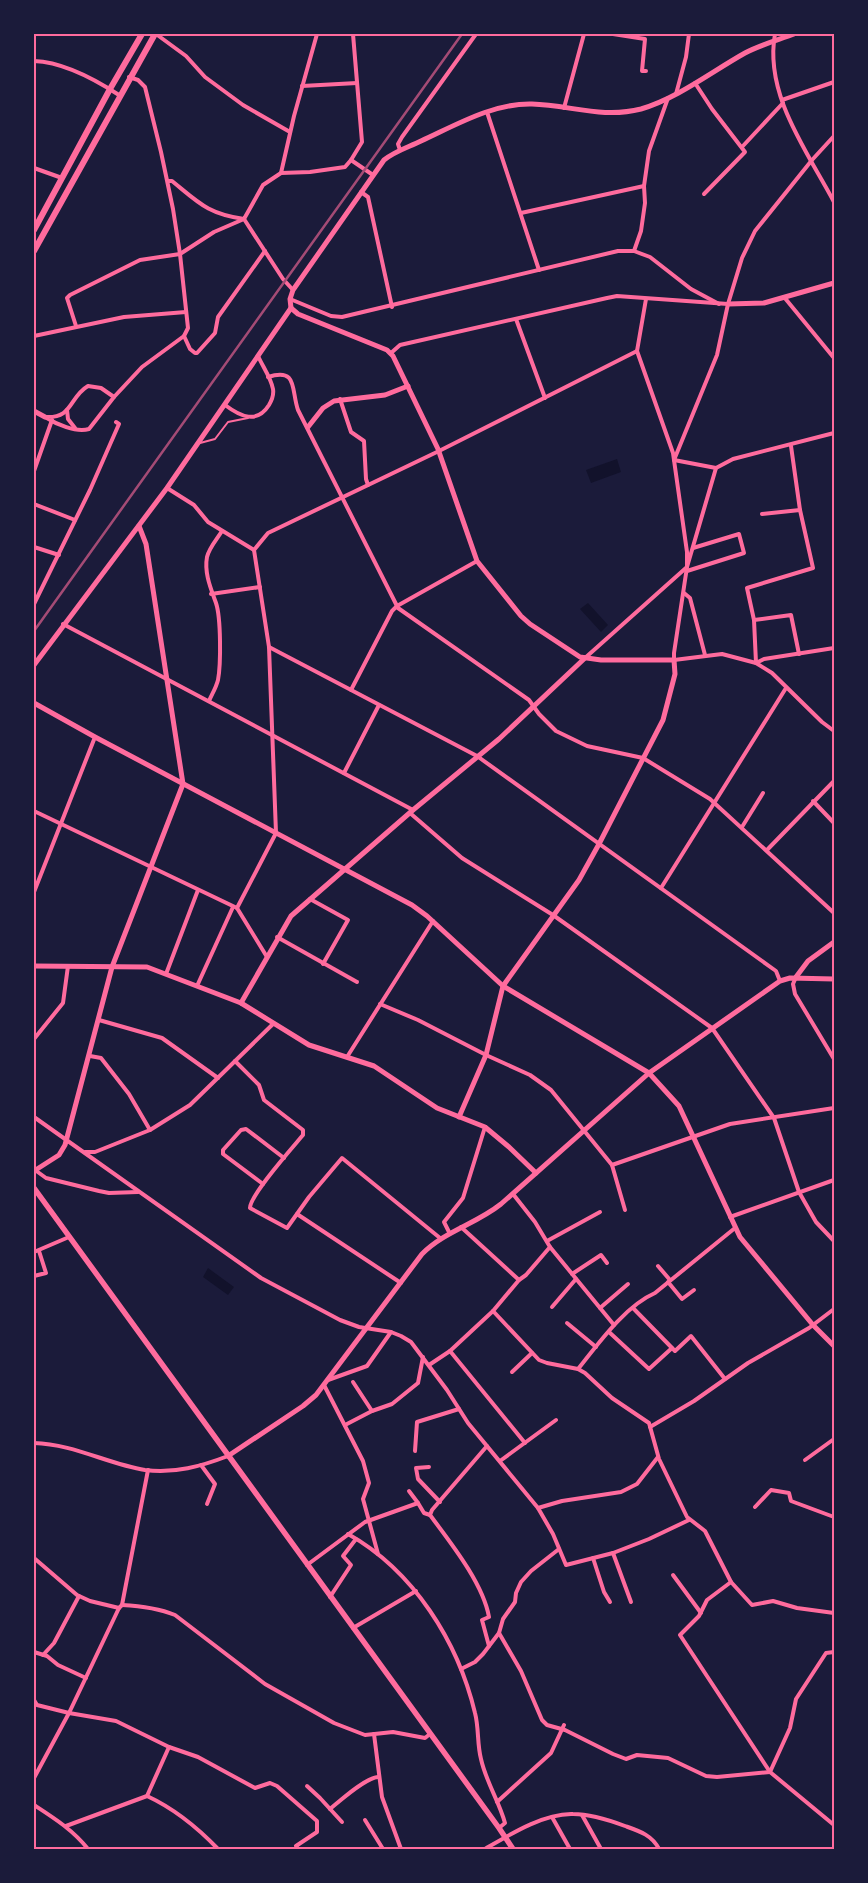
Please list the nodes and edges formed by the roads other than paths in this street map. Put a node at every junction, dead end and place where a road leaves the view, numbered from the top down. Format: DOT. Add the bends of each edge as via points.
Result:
graph roads {
  1 [pos="142,34"];
  2 [pos="156,34"];
  3 [pos="317,34"];
  4 [pos="353,34"];
  5 [pos="476,34"];
  6 [pos="584,34"];
  7 [pos="613,34"];
  8 [pos="688,34"];
  9 [pos="775,34"];
  10 [pos="794,34"];
  11 [pos="774,42"];
  12 [pos="34,61"];
  13 [pos="646,71"];
  14 [pos="129,76"];
  15 [pos="834,82"];
  16 [pos="357,83"];
  17 [pos="695,83"];
  18 [pos="302,86"];
  19 [pos="110,89"];
  20 [pos="676,94"];
  21 [pos="119,95"];
  22 [pos="668,98"];
  23 [pos="783,101"];
  24 [pos="564,108"];
  25 [pos="487,112"];
  26 [pos="290,132"];
  27 [pos="834,136"];
  28 [pos="742,147"];
  29 [pos="400,150"];
  30 [pos="351,160"];
  31 [pos="812,160"];
  32 [pos="34,168"];
  33 [pos="281,173"];
  34 [pos="373,175"];
  35 [pos="63,178"];
  36 [pos="168,181"];
  37 [pos="644,186"];
  38 [pos="361,192"];
  39 [pos="704,194"];
  40 [pos="834,202"];
  41 [pos="521,214"];
  42 [pos="244,219"];
  43 [pos="34,230"];
  44 [pos="34,251"];
  45 [pos="634,251"];
  46 [pos="265,252"];
  47 [pos="180,254"];
  48 [pos="539,270"];
  49 [pos="834,283"];
  50 [pos="293,290"];
  51 [pos="784,297"];
  52 [pos="646,298"];
  53 [pos="290,299"];
  54 [pos="719,304"];
  55 [pos="728,304"];
  56 [pos="392,307"];
  57 [pos="290,308"];
  58 [pos="186,312"];
  59 [pos="516,319"];
  60 [pos="76,326"];
  61 [pos="34,336"];
  62 [pos="184,336"];
  63 [pos="637,351"];
  64 [pos="391,353"];
  65 [pos="258,356"];
  66 [pos="834,358"];
  67 [pos="268,377"];
  68 [pos="408,386"];
  69 [pos="114,397"];
  70 [pos="545,398"];
  71 [pos="340,399"];
  72 [pos="226,405"];
  73 [pos="67,410"];
  74 [pos="34,411"];
  75 [pos="45,417"];
  76 [pos="253,417"];
  77 [pos="52,419"];
  78 [pos="116,422"];
  79 [pos="308,427"];
  80 [pos="77,430"];
  81 [pos="834,433"];
  82 [pos="198,444"];
  83 [pos="791,446"];
  84 [pos="439,451"];
  85 [pos="674,460"];
  86 [pos="716,468"];
  87 [pos="34,471"];
  88 [pos="368,485"];
  89 [pos="167,488"];
  90 [pos="342,498"];
  91 [pos="34,504"];
  92 [pos="800,510"];
  93 [pos="762,514"];
  94 [pos="76,520"];
  95 [pos="139,526"];
  96 [pos="222,531"];
  97 [pos="34,547"];
  98 [pos="693,548"];
  99 [pos="254,550"];
  100 [pos="58,556"];
  101 [pos="477,562"];
  102 [pos="687,569"];
  103 [pos="260,587"];
  104 [pos="684,593"];
  105 [pos="212,594"];
  106 [pos="34,604"];
  107 [pos="397,606"];
  108 [pos="754,620"];
  109 [pos="64,624"];
  110 [pos="270,648"];
  111 [pos="834,648"];
  112 [pos="798,654"];
  113 [pos="705,655"];
  114 [pos="585,658"];
  115 [pos="674,660"];
  116 [pos="756,663"];
  117 [pos="34,665"];
  118 [pos="167,679"];
  119 [pos="786,688"];
  120 [pos="351,690"];
  121 [pos="209,701"];
  122 [pos="34,703"];
  123 [pos="379,705"];
  124 [pos="534,707"];
  125 [pos="834,731"];
  126 [pos="273,736"];
  127 [pos="95,737"];
  128 [pos="477,756"];
  129 [pos="643,758"];
  130 [pos="344,773"];
  131 [pos="834,781"];
  132 [pos="183,784"];
  133 [pos="763,794"];
  134 [pos="813,801"];
  135 [pos="714,802"];
  136 [pos="411,811"];
  137 [pos="34,812"];
  138 [pos="834,823"];
  139 [pos="60,824"];
  140 [pos="742,827"];
  141 [pos="276,833"];
  142 [pos="599,844"];
  143 [pos="767,850"];
  144 [pos="151,868"];
  145 [pos="344,870"];
  146 [pos="661,888"];
  147 [pos="198,890"];
  148 [pos="34,892"];
  149 [pos="310,899"];
  150 [pos="235,907"];
  151 [pos="834,913"];
  152 [pos="553,915"];
  153 [pos="433,921"];
  154 [pos="278,937"];
  155 [pos="834,942"];
  156 [pos="267,957"];
  157 [pos="323,964"];
  158 [pos="34,966"];
  159 [pos="68,966"];
  160 [pos="112,967"];
  161 [pos="166,974"];
  162 [pos="796,978"];
  163 [pos="834,979"];
  164 [pos="780,981"];
  165 [pos="357,982"];
  166 [pos="197,986"];
  167 [pos="503,986"];
  168 [pos="241,1002"];
  169 [pos="380,1004"];
  170 [pos="99,1020"];
  171 [pos="274,1024"];
  172 [pos="712,1028"];
  173 [pos="34,1038"];
  174 [pos="486,1055"];
  175 [pos="90,1056"];
  176 [pos="347,1057"];
  177 [pos="834,1059"];
  178 [pos="235,1061"];
  179 [pos="649,1073"];
  180 [pos="218,1078"];
  181 [pos="834,1108"];
  182 [pos="34,1117"];
  183 [pos="459,1117"];
  184 [pos="774,1118"];
  185 [pos="485,1127"];
  186 [pos="150,1130"];
  187 [pos="584,1130"];
  188 [pos="693,1138"];
  189 [pos="67,1140"];
  190 [pos="84,1152"];
  191 [pos="284,1158"];
  192 [pos="612,1165"];
  193 [pos="34,1170"];
  194 [pos="536,1172"];
  195 [pos="834,1180"];
  196 [pos="263,1184"];
  197 [pos="34,1188"];
  198 [pos="138,1192"];
  199 [pos="799,1192"];
  200 [pos="513,1194"];
  201 [pos="625,1210"];
  202 [pos="600,1212"];
  203 [pos="298,1214"];
  204 [pos="730,1217"];
  205 [pos="461,1227"];
  206 [pos="735,1228"];
  207 [pos="449,1232"];
  208 [pos="69,1237"];
  209 [pos="440,1238"];
  210 [pos="547,1241"];
  211 [pos="834,1241"];
  212 [pos="550,1247"];
  213 [pos="36,1252"];
  214 [pos="606,1263"];
  215 [pos="658,1266"];
  216 [pos="572,1274"];
  217 [pos="34,1276"];
  218 [pos="576,1279"];
  219 [pos="519,1280"];
  220 [pos="669,1281"];
  221 [pos="401,1283"];
  222 [pos="628,1284"];
  223 [pos="694,1290"];
  224 [pos="552,1307"];
  225 [pos="600,1308"];
  226 [pos="633,1308"];
  227 [pos="834,1309"];
  228 [pos="493,1311"];
  229 [pos="567,1322"];
  230 [pos="614,1325"];
  231 [pos="813,1325"];
  232 [pos="366,1328"];
  233 [pos="391,1332"];
  234 [pos="609,1332"];
  235 [pos="834,1346"];
  236 [pos="596,1347"];
  237 [pos="672,1348"];
  238 [pos="450,1351"];
  239 [pos="532,1353"];
  240 [pos="423,1357"];
  241 [pos="429,1365"];
  242 [pos="578,1369"];
  243 [pos="512,1372"];
  244 [pos="725,1379"];
  245 [pos="353,1382"];
  246 [pos="326,1383"];
  247 [pos="459,1409"];
  248 [pos="372,1412"];
  249 [pos="556,1420"];
  250 [pos="345,1425"];
  251 [pos="650,1427"];
  252 [pos="834,1440"];
  253 [pos="34,1443"];
  254 [pos="525,1443"];
  255 [pos="486,1446"];
  256 [pos="415,1451"];
  257 [pos="228,1456"];
  258 [pos="658,1457"];
  259 [pos="500,1460"];
  260 [pos="805,1460"];
  261 [pos="201,1465"];
  262 [pos="429,1466"];
  263 [pos="147,1470"];
  264 [pos="409,1491"];
  265 [pos="440,1502"];
  266 [pos="418,1503"];
  267 [pos="207,1504"];
  268 [pos="755,1507"];
  269 [pos="538,1508"];
  270 [pos="430,1514"];
  271 [pos="834,1517"];
  272 [pos="368,1520"];
  273 [pos="689,1520"];
  274 [pos="348,1534"];
  275 [pos="356,1538"];
  276 [pos="559,1549"];
  277 [pos="613,1552"];
  278 [pos="378,1554"];
  279 [pos="34,1558"];
  280 [pos="593,1558"];
  281 [pos="307,1565"];
  282 [pos="673,1575"];
  283 [pos="731,1582"];
  284 [pos="416,1591"];
  285 [pos="79,1596"];
  286 [pos="330,1597"];
  287 [pos="610,1602"];
  288 [pos="631,1602"];
  289 [pos="121,1607"];
  290 [pos="701,1613"];
  291 [pos="834,1613"];
  292 [pos="353,1628"];
  293 [pos="498,1633"];
  294 [pos="489,1646"];
  295 [pos="34,1652"];
  296 [pos="834,1652"];
  297 [pos="43,1655"];
  298 [pos="461,1669"];
  299 [pos="86,1678"];
  300 [pos="34,1700"];
  301 [pos="69,1714"];
  302 [pos="563,1727"];
  303 [pos="374,1734"];
  304 [pos="430,1734"];
  305 [pos="169,1747"];
  306 [pos="770,1772"];
  307 [pos="378,1777"];
  308 [pos="34,1778"];
  309 [pos="307,1786"];
  310 [pos="147,1796"];
  311 [pos="497,1802"];
  312 [pos="34,1805"];
  313 [pos="330,1808"];
  314 [pos="582,1815"];
  315 [pos="552,1818"];
  316 [pos="365,1820"];
  317 [pos="342,1822"];
  318 [pos="834,1825"];
  319 [pos="66,1826"];
  320 [pos="499,1828"];
  321 [pos="506,1837"];
  322 [pos="399,1848"];
  323 [pos="88,1849"];
  324 [pos="218,1849"];
  325 [pos="298,1849"];
  326 [pos="383,1849"];
  327 [pos="485,1849"];
  328 [pos="512,1849"];
  329 [pos="570,1849"];
  330 [pos="601,1849"];
  331 [pos="658,1849"];
  1 -- 19 [label="highway"];
  2 -- 14 [label="highway"];
  2 -- 26 [label="street" via="186,56 204,77 243,105"];
  3 -- 18 [label="street"];
  4 -- 16 [label="street"];
  5 -- 29 [label="street" via="402,137 398,144"];
  6 -- 24 [label="street"];
  7 -- 13 [label="street" via="645,39 642,71"];
  8 -- 20 [label="street" via="686,57"];
  9 -- 11 [label="street"];
  10 -- 11 [label="street"];
  11 -- 17 [label="street" via="747,52"];
  11 -- 23 [label="street" via="774,68"];
  12 -- 19 [label="street" via="79,73"];
  14 -- 21 [label="highway"];
  14 -- 36 [label="street" via="145,87"];
  15 -- 23 [label="street"];
  16 -- 18 [label="street"];
  16 -- 30 [label="street" via="362,142"];
  17 -- 20 [label="street"];
  17 -- 28 [label="street"];
  18 -- 26 [label="street"];
  19 -- 21 [label="street"];
  19 -- 35 [label="highway"];
  20 -- 22 [label="street"];
  21 -- 44 [label="highway"];
  22 -- 24 [label="street" via="637,110 610,113"];
  22 -- 37 [label="street" via="649,151"];
  23 -- 28 [label="street"];
  23 -- 31 [label="street"];
  24 -- 25 [label="street" via="531,104"];
  25 -- 29 [label="street"];
  25 -- 41 [label="street"];
  26 -- 33 [label="street"];
  27 -- 31 [label="street"];
  28 -- 39 [label="street" via="745,152"];
  29 -- 34 [label="street" via="384,160"];
  30 -- 33 [label="street" via="345,167"];
  30 -- 34 [label="street"];
  31 -- 40 [label="street"];
  31 -- 55 [label="street" via="755,231 742,258"];
  32 -- 35 [label="street"];
  33 -- 42 [label="street" via="263,186"];
  34 -- 38 [label="street"];
  35 -- 43 [label="highway"];
  36 -- 42 [label="street" via="215,213"];
  36 -- 47 [label="street"];
  37 -- 41 [label="street"];
  37 -- 45 [label="street" via="641,231"];
  38 -- 50 [label="street"];
  38 -- 56 [label="street" via="368,197"];
  41 -- 48 [label="street"];
  42 -- 46 [label="street"];
  42 -- 47 [label="street" via="214,232"];
  45 -- 48 [label="street" via="618,251"];
  45 -- 54 [label="street" via="650,257 691,289"];
  46 -- 50 [label="street"];
  46 -- 62 [label="street" via="218,317 216,333 197,353 190,349"];
  47 -- 58 [label="street"];
  47 -- 60 [label="street" via="140,260 70,295 68,298"];
  48 -- 56 [label="street"];
  49 -- 51 [label="street"];
  50 -- 53 [label="street"];
  51 -- 55 [label="street" via="764,303"];
  51 -- 66 [label="street"];
  52 -- 54 [label="street"];
  52 -- 59 [label="street" via="617,296"];
  52 -- 63 [label="street"];
  53 -- 56 [label="street" via="331,316 342,317"];
  53 -- 57 [label="street"];
  54 -- 55 [label="street"];
  55 -- 85 [label="street" via="717,355"];
  57 -- 64 [label="street"];
  57 -- 65 [label="street"];
  58 -- 60 [label="street" via="124,317"];
  58 -- 62 [label="street" via="188,328"];
  59 -- 64 [label="street" via="400,345"];
  59 -- 70 [label="street"];
  60 -- 61 [label="street"];
  62 -- 69 [label="street" via="142,367"];
  63 -- 70 [label="street"];
  63 -- 85 [label="street"];
  64 -- 68 [label="street"];
  65 -- 67 [label="street"];
  65 -- 72 [label="street"];
  67 -- 76 [label="street" via="273,391 272,402 261,415"];
  67 -- 79 [label="street" via="281,374 289,378 298,410"];
  68 -- 71 [label="street" via="385,395"];
  68 -- 84 [label="street"];
  69 -- 73 [label="street" via="101,388 88,386"];
  69 -- 80 [label="street" via="92,427"];
  70 -- 84 [label="street"];
  71 -- 79 [label="street" via="324,408"];
  71 -- 88 [label="street" via="351,432 364,442"];
  72 -- 76 [label="street"];
  72 -- 82 [label="street"];
  73 -- 77 [label="street"];
  73 -- 80 [label="street" via="68,419"];
  74 -- 75 [label="street"];
  75 -- 77 [label="street"];
  76 -- 82 [label="lane" via="228,422 215,439"];
  77 -- 80 [label="street"];
  77 -- 87 [label="street"];
  78 -- 94 [label="street" via="119,424"];
  79 -- 90 [label="street"];
  81 -- 83 [label="street"];
  82 -- 89 [label="street"];
  83 -- 86 [label="street" via="733,459"];
  83 -- 92 [label="street"];
  84 -- 88 [label="street"];
  84 -- 101 [label="street"];
  85 -- 86 [label="street"];
  85 -- 102 [label="street"];
  86 -- 98 [label="street"];
  88 -- 90 [label="street"];
  89 -- 95 [label="street"];
  89 -- 96 [label="street" via="191,502 204,519"];
  90 -- 99 [label="street" via="268,533"];
  90 -- 107 [label="street"];
  91 -- 94 [label="street"];
  92 -- 93 [label="street"];
  92 -- 108 [label="street" via="813,568 747,588"];
  94 -- 100 [label="street"];
  95 -- 109 [label="street"];
  95 -- 118 [label="street" via="146,544"];
  96 -- 99 [label="street"];
  96 -- 105 [label="street" via="206,558"];
  97 -- 100 [label="street"];
  98 -- 102 [label="street"];
  98 -- 102 [label="street" via="739,534 744,553"];
  99 -- 103 [label="street"];
  100 -- 106 [label="street"];
  101 -- 107 [label="street"];
  101 -- 114 [label="street" via="530,624"];
  102 -- 104 [label="street"];
  102 -- 114 [label="street"];
  103 -- 105 [label="street"];
  103 -- 110 [label="street"];
  104 -- 113 [label="street" via="690,598"];
  104 -- 115 [label="street"];
  105 -- 121 [label="street" via="219,623 219,668 218,682"];
  107 -- 120 [label="street"];
  107 -- 124 [label="street" via="529,700"];
  108 -- 112 [label="street" via="791,615"];
  108 -- 116 [label="street"];
  109 -- 117 [label="street"];
  109 -- 118 [label="street"];
  110 -- 120 [label="street"];
  110 -- 126 [label="street"];
  111 -- 112 [label="street"];
  112 -- 116 [label="street"];
  113 -- 115 [label="street"];
  113 -- 116 [label="street" via="722,654"];
  114 -- 115 [label="street"];
  114 -- 124 [label="street"];
  115 -- 129 [label="street" via="675,674 666,711"];
  116 -- 119 [label="street" via="772,673"];
  118 -- 121 [label="street"];
  118 -- 132 [label="street"];
  119 -- 125 [label="street"];
  119 -- 135 [label="street"];
  120 -- 123 [label="street"];
  121 -- 126 [label="street"];
  122 -- 127 [label="street"];
  123 -- 128 [label="street"];
  123 -- 130 [label="street"];
  124 -- 128 [label="street"];
  124 -- 129 [label="street" via="556,731 587,746"];
  126 -- 130 [label="street"];
  126 -- 141 [label="street"];
  127 -- 132 [label="street"];
  127 -- 139 [label="street"];
  128 -- 136 [label="street"];
  128 -- 142 [label="street"];
  129 -- 135 [label="street"];
  129 -- 142 [label="street"];
  130 -- 136 [label="street"];
  131 -- 134 [label="street"];
  132 -- 141 [label="street"];
  132 -- 144 [label="street"];
  133 -- 140 [label="street"];
  134 -- 138 [label="street"];
  134 -- 143 [label="street"];
  135 -- 140 [label="street"];
  135 -- 146 [label="street"];
  136 -- 145 [label="street"];
  136 -- 152 [label="street" via="462,858"];
  137 -- 139 [label="street"];
  139 -- 144 [label="street"];
  139 -- 148 [label="street"];
  140 -- 143 [label="street"];
  141 -- 145 [label="street"];
  141 -- 150 [label="street"];
  142 -- 146 [label="street"];
  142 -- 152 [label="street" via="579,880"];
  143 -- 151 [label="street"];
  144 -- 147 [label="street"];
  144 -- 160 [label="street"];
  145 -- 149 [label="street"];
  145 -- 153 [label="street" via="406,902"];
  146 -- 164 [label="street" via="776,971"];
  147 -- 150 [label="street"];
  147 -- 161 [label="street"];
  149 -- 154 [label="street" via="289,918"];
  149 -- 157 [label="street" via="348,920"];
  150 -- 156 [label="street"];
  150 -- 166 [label="street"];
  152 -- 167 [label="street"];
  152 -- 172 [label="street"];
  153 -- 167 [label="street"];
  153 -- 169 [label="street"];
  154 -- 156 [label="street"];
  154 -- 157 [label="street"];
  155 -- 162 [label="street" via="808,961"];
  156 -- 168 [label="street"];
  157 -- 165 [label="street"];
  158 -- 159 [label="street"];
  159 -- 160 [label="street"];
  159 -- 173 [label="street" via="63,1003"];
  160 -- 161 [label="street" via="147,967"];
  160 -- 170 [label="street"];
  161 -- 166 [label="street"];
  162 -- 163 [label="street"];
  162 -- 164 [label="street"];
  162 -- 177 [label="street" via="793,984 795,994"];
  164 -- 172 [label="street"];
  166 -- 168 [label="street"];
  167 -- 174 [label="street"];
  167 -- 179 [label="street"];
  168 -- 171 [label="street"];
  169 -- 174 [label="street"];
  169 -- 176 [label="street"];
  170 -- 175 [label="street"];
  170 -- 180 [label="street" via="162,1038"];
  171 -- 176 [label="street" via="309,1045"];
  171 -- 178 [label="street"];
  172 -- 179 [label="street"];
  172 -- 184 [label="street"];
  174 -- 183 [label="street"];
  174 -- 187 [label="street" via="541,1082"];
  175 -- 186 [label="street" via="101,1058"];
  175 -- 189 [label="street"];
  176 -- 183 [label="street" via="374,1066 437,1108"];
  178 -- 180 [label="street"];
  178 -- 191 [label="street" via="259,1084 264,1100 303,1130 303,1135"];
  179 -- 187 [label="street"];
  179 -- 188 [label="street" via="679,1106"];
  180 -- 186 [label="street" via="190,1105"];
  181 -- 184 [label="street"];
  182 -- 189 [label="street"];
  183 -- 185 [label="street"];
  184 -- 188 [label="street" via="730,1124"];
  184 -- 199 [label="street"];
  185 -- 194 [label="street"];
  185 -- 207 [label="street" via="464,1198 444,1222"];
  186 -- 190 [label="street" via="95,1152"];
  187 -- 192 [label="street"];
  187 -- 194 [label="street"];
  188 -- 192 [label="street"];
  188 -- 204 [label="street"];
  189 -- 190 [label="street"];
  189 -- 193 [label="street" via="62,1152"];
  190 -- 198 [label="street"];
  191 -- 196 [label="street"];
  191 -- 196 [label="street" via="246,1129 241,1130 223,1150 223,1154"];
  192 -- 201 [label="street"];
  193 -- 198 [label="street" via="46,1178 109,1193"];
  194 -- 200 [label="street"];
  195 -- 199 [label="street"];
  196 -- 203 [label="street" via="250,1208 287,1228"];
  197 -- 208 [label="main road"];
  198 -- 232 [label="street" via="261,1278 340,1320"];
  199 -- 204 [label="street"];
  199 -- 211 [label="street" via="816,1222"];
  200 -- 205 [label="street" via="488,1213"];
  200 -- 210 [label="street"];
  202 -- 210 [label="street"];
  203 -- 209 [label="street" via="342,1158"];
  203 -- 221 [label="street"];
  204 -- 206 [label="street"];
  205 -- 207 [label="street"];
  205 -- 219 [label="street"];
  206 -- 220 [label="street"];
  206 -- 231 [label="street"];
  207 -- 209 [label="street"];
  208 -- 213 [label="street"];
  208 -- 257 [label="main road"];
  209 -- 221 [label="street" via="422,1254"];
  210 -- 212 [label="street"];
  212 -- 216 [label="street"];
  212 -- 219 [label="street"];
  213 -- 217 [label="street" via="46,1273"];
  214 -- 216 [label="street" via="600,1255"];
  215 -- 220 [label="street"];
  216 -- 218 [label="street"];
  218 -- 224 [label="street"];
  218 -- 225 [label="street"];
  219 -- 228 [label="street"];
  220 -- 223 [label="street" via="682,1299"];
  220 -- 226 [label="street"];
  221 -- 232 [label="street"];
  222 -- 225 [label="street"];
  225 -- 230 [label="street"];
  226 -- 230 [label="street"];
  226 -- 237 [label="street"];
  227 -- 231 [label="street"];
  228 -- 238 [label="street"];
  228 -- 239 [label="street"];
  229 -- 236 [label="street"];
  230 -- 234 [label="street"];
  231 -- 235 [label="street"];
  231 -- 244 [label="street"];
  232 -- 233 [label="street"];
  232 -- 246 [label="street"];
  233 -- 240 [label="street" via="410,1342"];
  233 -- 246 [label="street" via="367,1366"];
  234 -- 236 [label="street"];
  234 -- 237 [label="street" via="649,1369"];
  236 -- 242 [label="street"];
  237 -- 244 [label="street" via="675,1351 691,1336"];
  238 -- 241 [label="street"];
  238 -- 254 [label="street"];
  239 -- 242 [label="street" via="547,1363"];
  239 -- 243 [label="street"];
  240 -- 241 [label="street"];
  240 -- 248 [label="street" via="418,1383 392,1404"];
  241 -- 247 [label="street"];
  242 -- 251 [label="street" via="612,1398 649,1422"];
  244 -- 251 [label="street"];
  245 -- 248 [label="street"];
  246 -- 250 [label="street"];
  246 -- 257 [label="street" via="308,1403"];
  247 -- 255 [label="street"];
  247 -- 256 [label="street" via="416,1422"];
  248 -- 250 [label="street"];
  249 -- 254 [label="street"];
  250 -- 272 [label="street" via="367,1474 369,1483 363,1499"];
  251 -- 258 [label="street"];
  252 -- 260 [label="street"];
  253 -- 263 [label="street" via="57,1445"];
  254 -- 259 [label="street"];
  255 -- 259 [label="street"];
  255 -- 265 [label="street"];
  257 -- 261 [label="street"];
  257 -- 281 [label="main road"];
  258 -- 269 [label="street" via="637,1484 621,1492"];
  258 -- 273 [label="street"];
  259 -- 269 [label="street"];
  261 -- 263 [label="street" via="164,1471"];
  261 -- 267 [label="street" via="215,1484"];
  262 -- 265 [label="street" via="416,1468 418,1480"];
  263 -- 289 [label="street"];
  264 -- 266 [label="street"];
  265 -- 270 [label="street"];
  266 -- 270 [label="street" via="424,1513"];
  266 -- 272 [label="street"];
  268 -- 271 [label="street" via="771,1490 789,1494 790,1500"];
  269 -- 276 [label="street"];
  270 -- 294 [label="street" via="477,1584 487,1605 489,1617 482,1620"];
  272 -- 274 [label="street"];
  272 -- 278 [label="street"];
  273 -- 277 [label="street"];
  273 -- 283 [label="street" via="704,1531"];
  274 -- 275 [label="street"];
  274 -- 281 [label="street"];
  275 -- 278 [label="street"];
  275 -- 286 [label="street" via="343,1556 351,1565"];
  276 -- 280 [label="street" via="566,1565"];
  276 -- 293 [label="street" via="521,1582 515,1602"];
  277 -- 280 [label="street"];
  277 -- 288 [label="street"];
  278 -- 284 [label="street"];
  279 -- 285 [label="street"];
  280 -- 287 [label="street"];
  281 -- 286 [label="main road"];
  282 -- 290 [label="street"];
  283 -- 290 [label="street" via="707,1600"];
  283 -- 291 [label="street" via="752,1605 773,1601"];
  284 -- 292 [label="street"];
  284 -- 298 [label="street" via="452,1648"];
  285 -- 289 [label="street"];
  285 -- 297 [label="street" via="54,1643"];
  286 -- 292 [label="main road"];
  289 -- 299 [label="street"];
  289 -- 303 [label="street" via="146,1607 175,1616 290,1700 334,1723 365,1735"];
  290 -- 306 [label="street" via="680,1635"];
  292 -- 304 [label="main road"];
  293 -- 294 [label="street"];
  293 -- 302 [label="street" via="521,1671 542,1720 547,1726"];
  294 -- 298 [label="street" via="475,1662"];
  295 -- 297 [label="street"];
  296 -- 306 [label="street" via="826,1653 796,1699 790,1728"];
  297 -- 299 [label="street"];
  298 -- 311 [label="street" via="476,1714 485,1777"];
  299 -- 301 [label="street"];
  300 -- 301 [label="street" via="37,1705"];
  301 -- 305 [label="street" via="116,1721"];
  301 -- 308 [label="street"];
  302 -- 306 [label="street" via="626,1759 637,1755 668,1758 706,1776 717,1777"];
  302 -- 311 [label="street" via="551,1753"];
  303 -- 304 [label="street" via="393,1732 425,1738"];
  303 -- 307 [label="street"];
  304 -- 320 [label="main road"];
  305 -- 310 [label="street"];
  305 -- 325 [label="street" via="198,1757 255,1788 270,1782 276,1786 317,1822 317,1832 296,1846"];
  306 -- 318 [label="street"];
  307 -- 313 [label="street" via="366,1781"];
  307 -- 322 [label="street"];
  309 -- 313 [label="street"];
  310 -- 319 [label="street"];
  310 -- 324 [label="street" via="184,1818"];
  311 -- 320 [label="street" via="505,1823"];
  312 -- 319 [label="street"];
  313 -- 317 [label="street"];
  314 -- 315 [label="street"];
  314 -- 330 [label="street"];
  314 -- 331 [label="street" via="644,1834"];
  315 -- 321 [label="street"];
  315 -- 329 [label="street"];
  316 -- 326 [label="street"];
  319 -- 323 [label="street"];
  320 -- 321 [label="main road"];
  321 -- 327 [label="street"];
  321 -- 328 [label="main road"];
}
